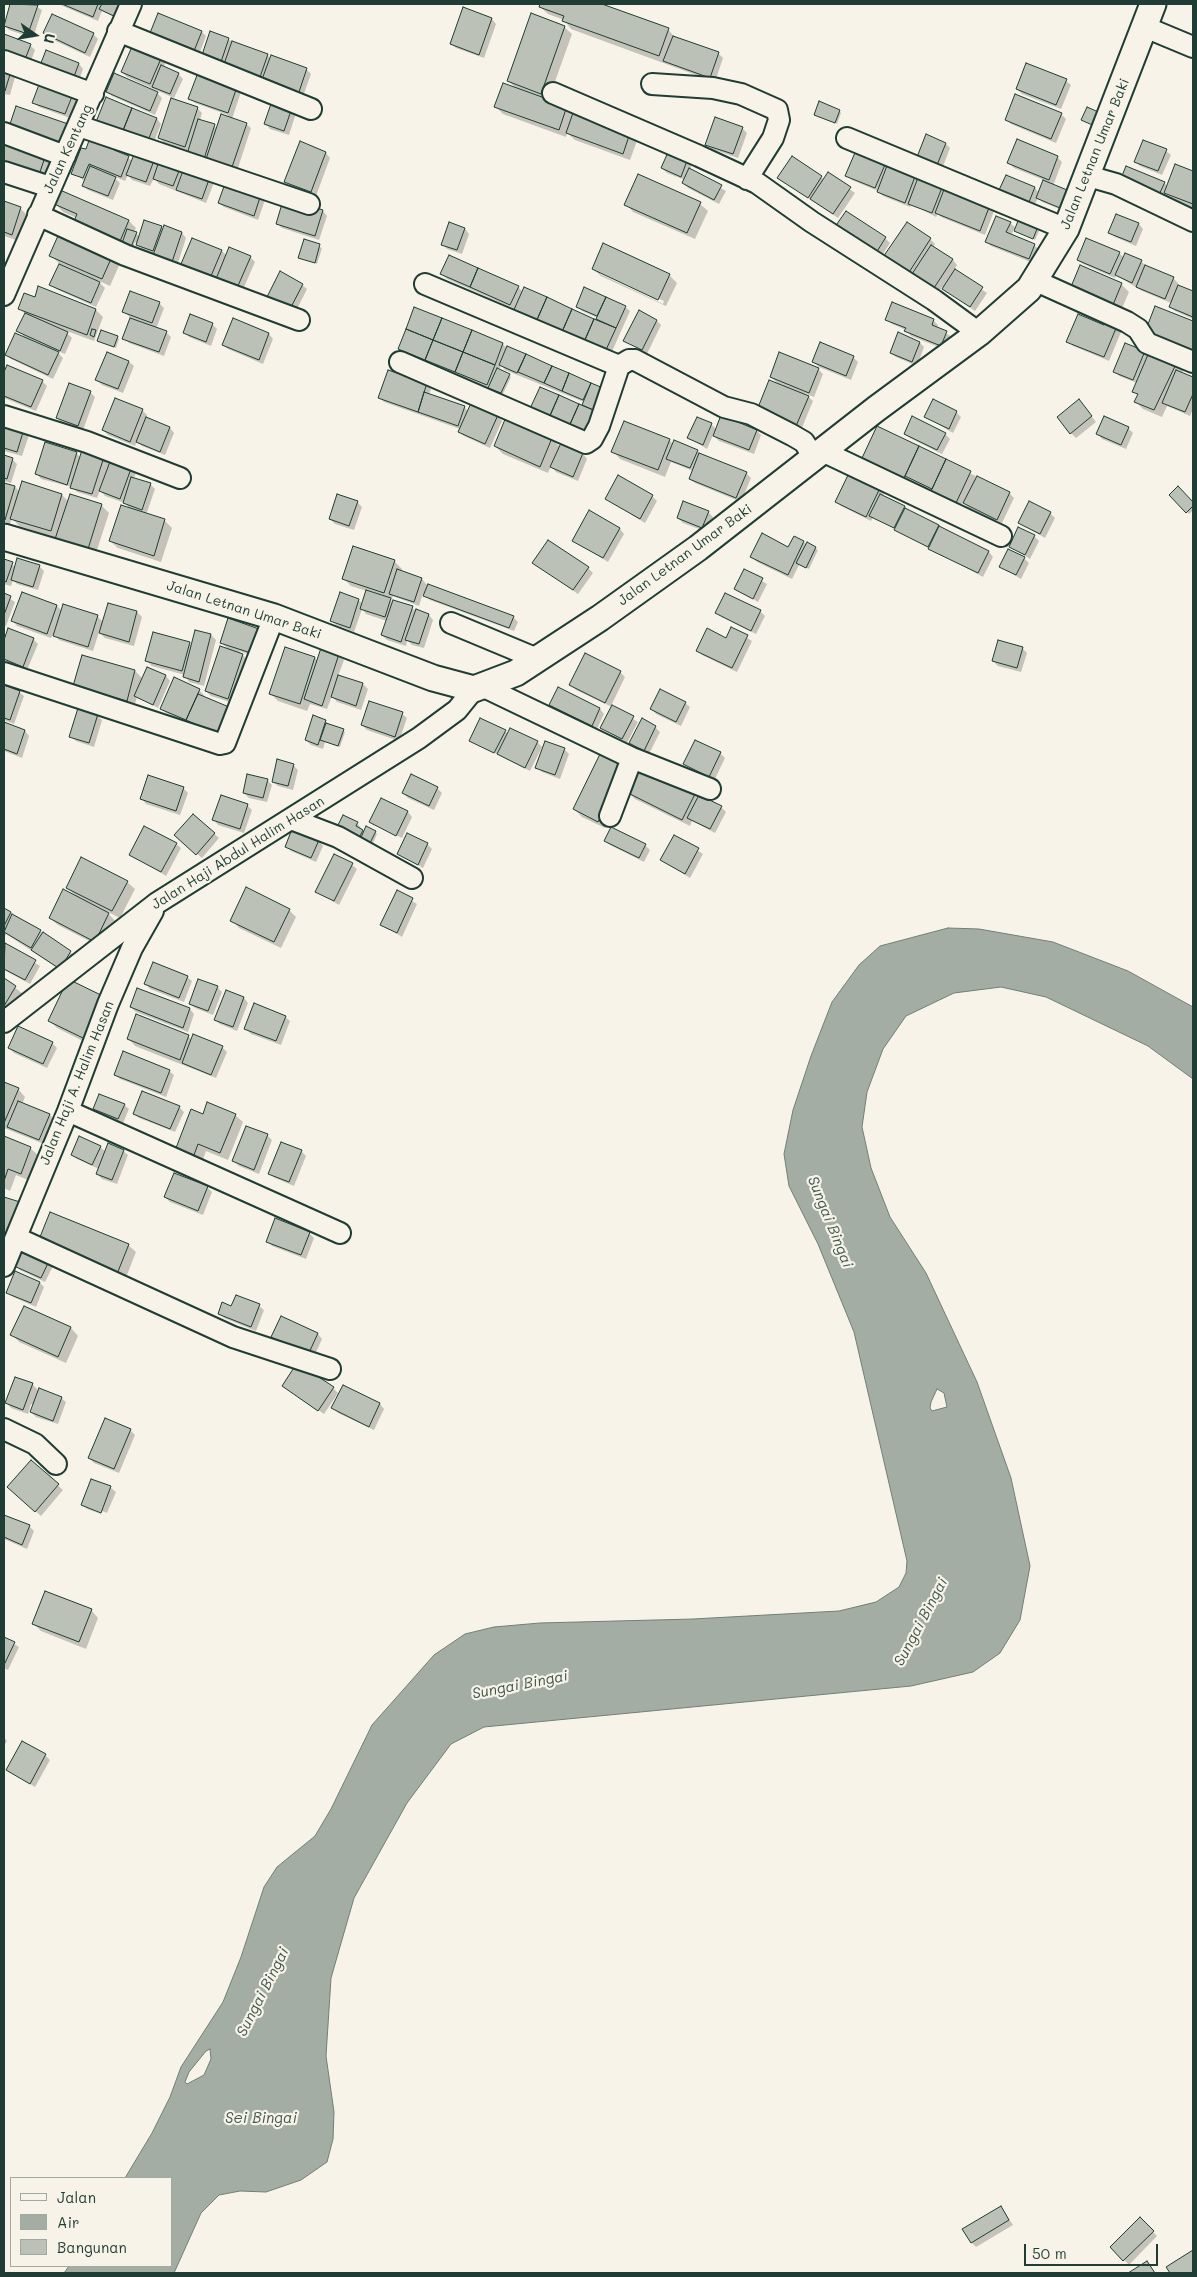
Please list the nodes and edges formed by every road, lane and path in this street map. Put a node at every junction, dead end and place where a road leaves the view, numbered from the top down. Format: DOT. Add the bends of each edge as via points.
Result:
graph roads {
  1 [pos="131,4"];
  2 [pos="1153,4"];
  3 [pos="1145,27"];
  4 [pos="118,31"];
  5 [pos="1193,48"];
  6 [pos="4,61"];
  7 [pos="652,84"];
  8 [pos="553,93"];
  9 [pos="93,94"];
  10 [pos="311,109"];
  11 [pos="79,126"];
  12 [pos="4,133"];
  13 [pos="847,138"];
  14 [pos="65,156"];
  15 [pos="4,172"];
  16 [pos="1088,176"];
  17 [pos="747,179"];
  18 [pos="50,187"];
  19 [pos="310,204"];
  20 [pos="38,215"];
  21 [pos="1193,221"];
  22 [pos="1066,229"];
  23 [pos="1036,281"];
  24 [pos="425,284"];
  25 [pos="4,293"];
  26 [pos="299,320"];
  27 [pos="979,333"];
  28 [pos="400,362"];
  29 [pos="1193,362"];
  30 [pos="619,366"];
  31 [pos="4,416"];
  32 [pos="818,454"];
  33 [pos="180,478"];
  34 [pos="1001,536"];
  35 [pos="4,537"];
  36 [pos="274,617"];
  37 [pos="451,623"];
  38 [pos="536,658"];
  39 [pos="4,672"];
  40 [pos="479,688"];
  41 [pos="632,758"];
  42 [pos="710,789"];
  43 [pos="610,816"];
  44 [pos="291,819"];
  45 [pos="412,878"];
  46 [pos="157,903"];
  47 [pos="4,1022"];
  48 [pos="68,1111"];
  49 [pos="340,1234"];
  50 [pos="17,1238"];
  51 [pos="4,1266"];
  52 [pos="330,1369"];
  53 [pos="4,1429"];
  54 [pos="56,1464"];
  1 -- 4 [label="street, Jalan Kentang"];
  2 -- 3 [label="street, Jalan Letnan Umar Baki"];
  3 -- 5 [label="street"];
  3 -- 16 [label="street, Jalan Letnan Umar Baki"];
  4 -- 9 [label="street, Jalan Kentang"];
  4 -- 10 [label="street"];
  6 -- 9 [label="street"];
  7 -- 17 [label="street" via="713,88 741,94 777,110 780,120 773,138"];
  8 -- 17 [label="street"];
  9 -- 11 [label="street, Jalan Kentang"];
  11 -- 14 [label="street, Jalan Kentang"];
  11 -- 19 [label="street"];
  12 -- 14 [label="street"];
  13 -- 22 [label="street"];
  14 -- 18 [label="street, Jalan Kentang"];
  15 -- 18 [label="street"];
  16 -- 21 [label="street" via="1116,184"];
  16 -- 22 [label="street, Jalan Letnan Umar Baki"];
  17 -- 27 [label="street" via="934,300"];
  18 -- 20 [label="street, Jalan Kentang"];
  20 -- 25 [label="street, Jalan Kentang"];
  20 -- 26 [label="street" via="125,255"];
  22 -- 23 [label="street, Jalan Letnan Umar Baki"];
  23 -- 27 [label="street, Jalan Letnan Umar Baki"];
  23 -- 29 [label="street" via="1127,322 1138,328 1147,343"];
  24 -- 30 [label="street"];
  27 -- 32 [label="street, Jalan Letnan Umar Baki"];
  28 -- 30 [label="street" via="586,443 599,426"];
  30 -- 32 [label="street" via="629,360 643,362 724,407 751,414 792,435"];
  31 -- 33 [label="street" via="87,442"];
  32 -- 34 [label="street"];
  32 -- 38 [label="street, Jalan Letnan Umar Baki" via="698,548 600,618"];
  35 -- 36 [label="street, Jalan Letnan Umar Baki"];
  36 -- 39 [label="street" via="225,743"];
  36 -- 40 [label="street, Jalan Letnan Umar Baki" via="433,678"];
  37 -- 38 [label="street"];
  38 -- 40 [label="street, Jalan Letnan Umar Baki" via="516,673"];
  40 -- 41 [label="street"];
  40 -- 44 [label="street, Jalan Haji Abdul Halim Hasan" via="419,738"];
  41 -- 42 [label="street"];
  41 -- 43 [label="street"];
  44 -- 45 [label="street" via="338,837"];
  44 -- 46 [label="street, Jalan Haji Abdul Halim Hasan"];
  46 -- 47 [label="street, Jalan Haji Abdul Halim Hasan"];
  46 -- 48 [label="street, Jalan Haji A. Halim Hasan" via="132,948"];
  48 -- 49 [label="street"];
  48 -- 50 [label="street, Jalan Haji A. Halim Hasan"];
  50 -- 51 [label="street, Jalan Haji A. Halim Hasan"];
  50 -- 52 [label="street" via="233,1337"];
  53 -- 54 [label="street" via="35,1444"];
}
